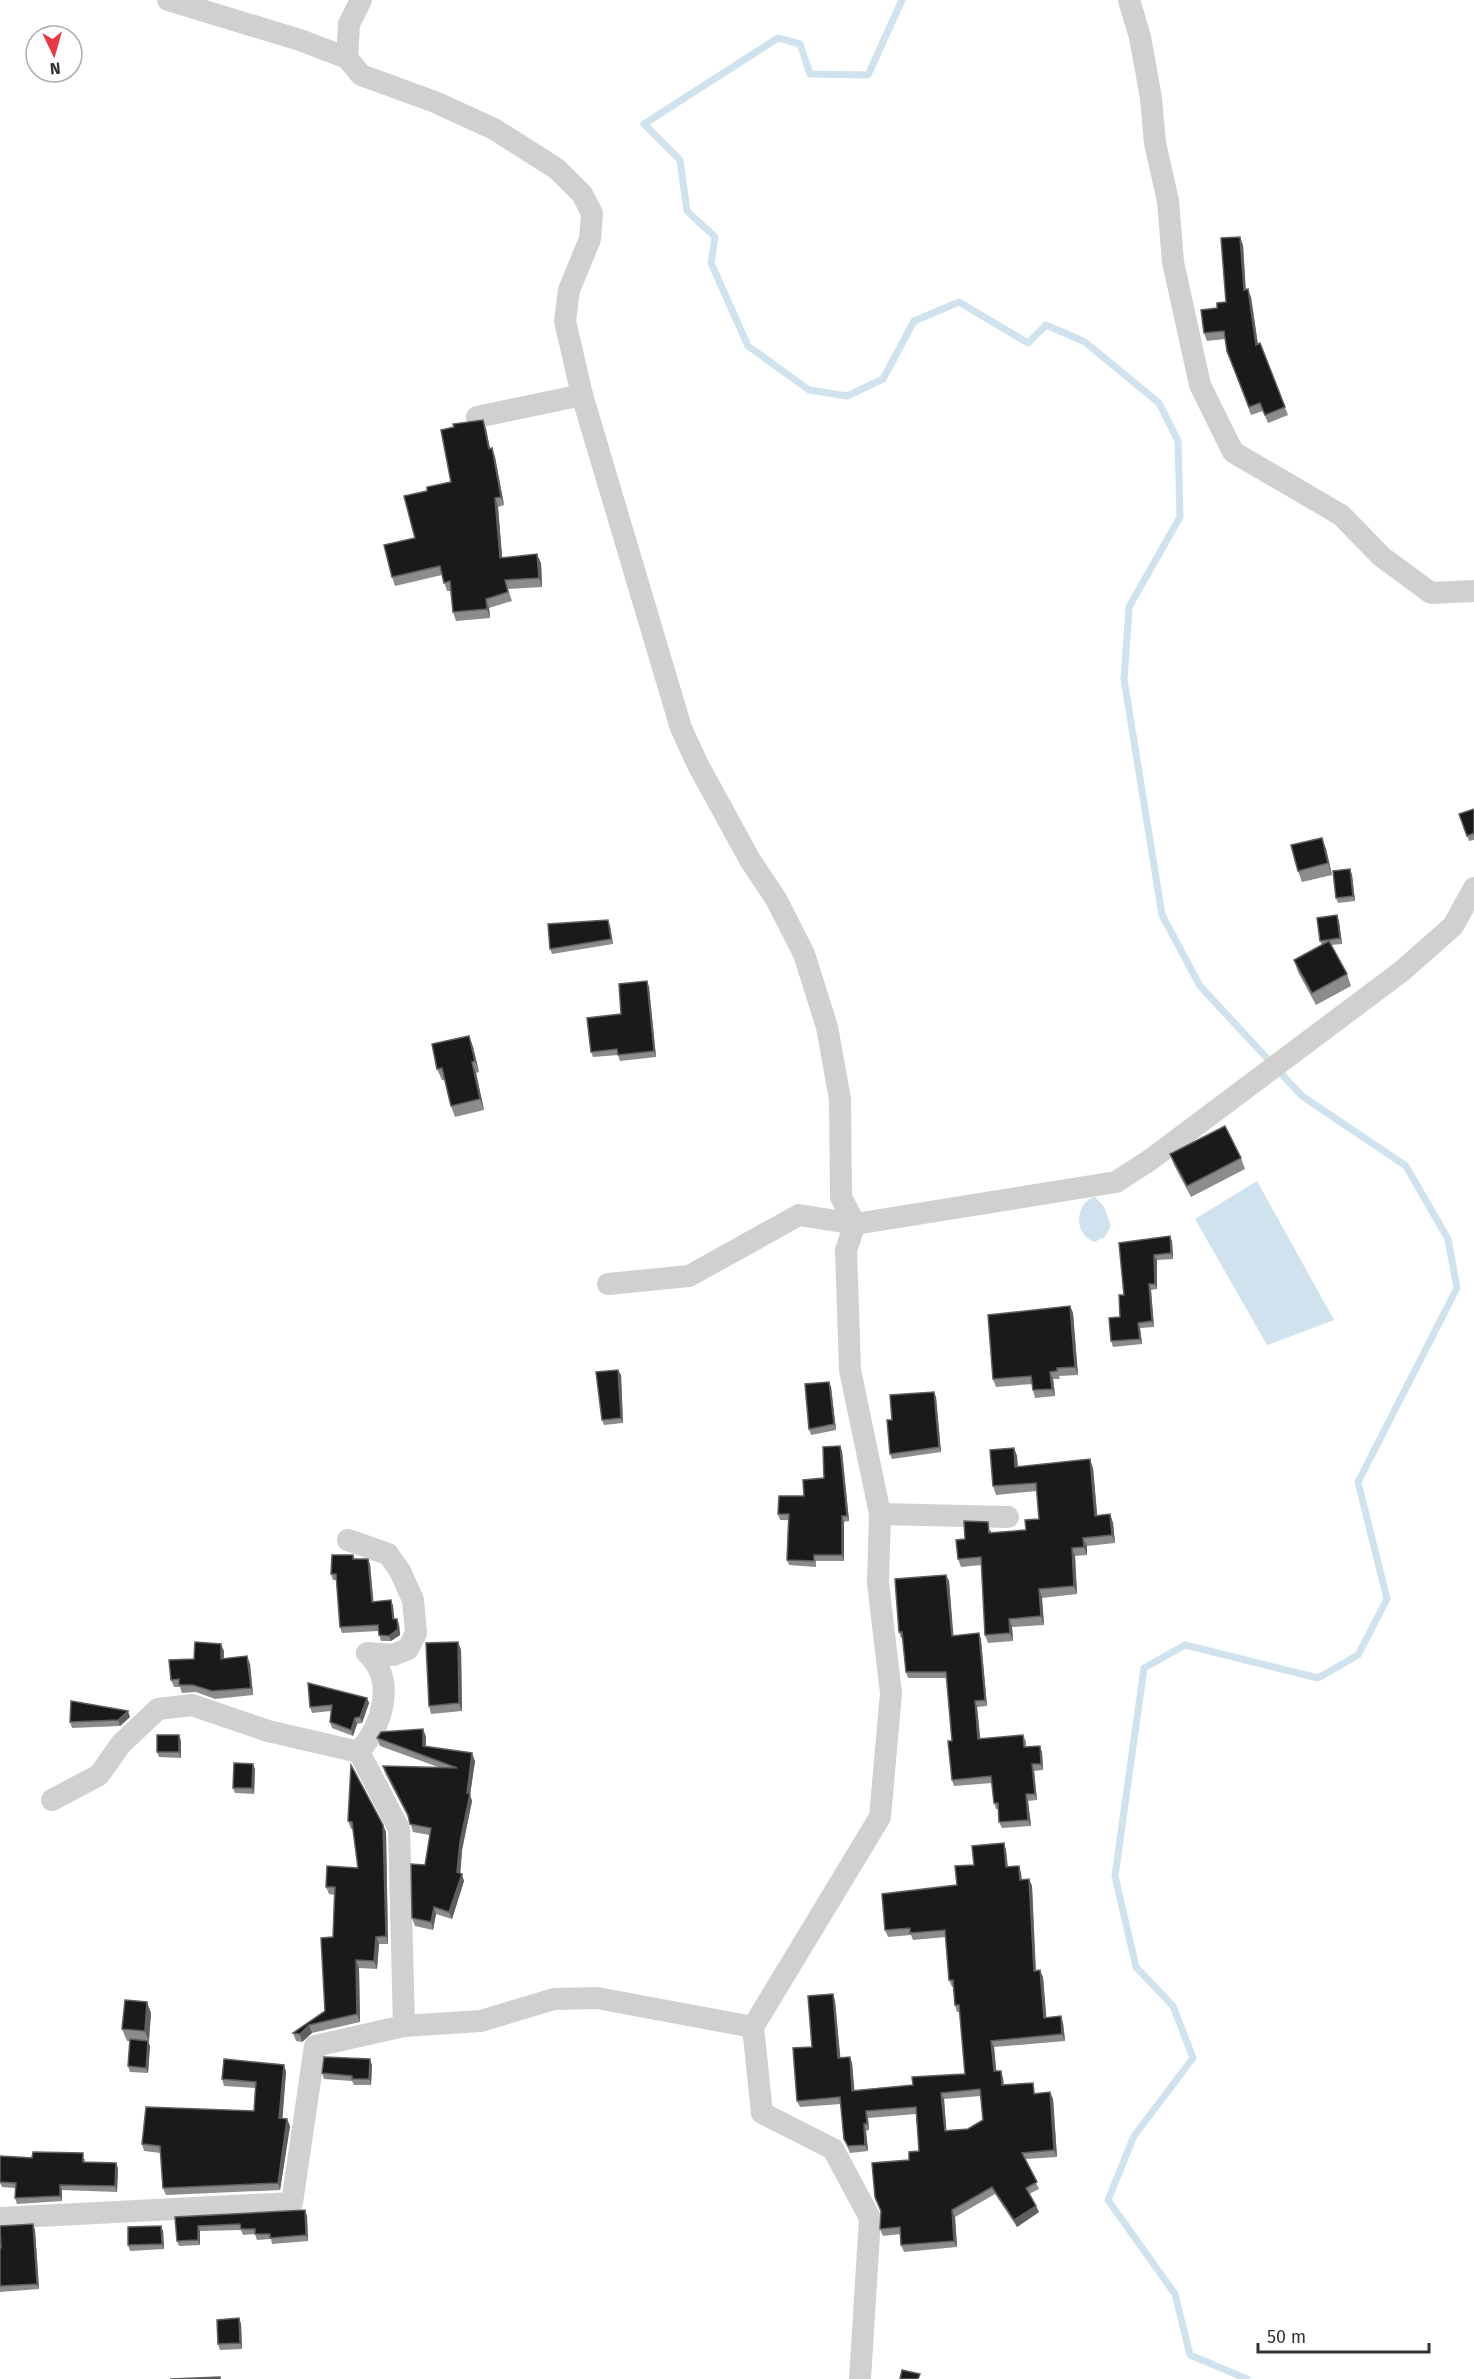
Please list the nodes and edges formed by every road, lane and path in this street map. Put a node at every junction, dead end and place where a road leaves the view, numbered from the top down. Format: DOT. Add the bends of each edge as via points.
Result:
graph roads {
  1 [pos="168,0"];
  2 [pos="361,0"];
  3 [pos="1129,0"];
  4 [pos="347,58"];
  5 [pos="582,395"];
  6 [pos="477,417"];
  7 [pos="1474,591"];
  8 [pos="1474,888"];
  9 [pos="855,1224"];
  10 [pos="608,1284"];
  11 [pos="880,1514"];
  12 [pos="1008,1517"];
  13 [pos="348,1540"];
  14 [pos="359,1752"];
  15 [pos="52,1800"];
  16 [pos="404,2026"];
  17 [pos="753,2027"];
  18 [pos="0,2218"];
  19 [pos="860,2379"];
  1 -- 4 [label="street"];
  2 -- 4 [label="street" via="349,24"];
  3 -- 7 [label="street" via="1140,37 1155,143 1168,201 1173,262 1200,385 1233,452 1341,515 1382,557 1431,593"];
  4 -- 5 [label="street" via="361,75 494,129 557,169 582,194 592,213 590,239 569,290 565,321"];
  5 -- 6 [label="street"];
  5 -- 9 [label="street" via="681,728 804,954 827,1027 840,1099 841,1197"];
  8 -- 9 [label="street" via="1453,926 1402,971 1116,1182"];
  9 -- 10 [label="street" via="799,1215 690,1276"];
  9 -- 11 [label="street" via="846,1250 850,1370"];
  11 -- 12 [label="street"];
  11 -- 17 [label="street" via="878,1583 891,1693 880,1817"];
  13 -- 14 [label="street" via="388,1554 413,1600 416,1633 408,1649 393,1655 367,1653 382,1672 384,1702 374,1735"];
  14 -- 15 [label="street" via="268,1731 192,1705 158,1709 121,1744 99,1775"];
  14 -- 16 [label="street" via="399,1830"];
  16 -- 17 [label="street" via="481,2020 554,1999 597,1998"];
  16 -- 18 [label="street" via="315,2046 292,2203"];
  17 -- 19 [label="street" via="762,2113 833,2149 870,2218"];
}
